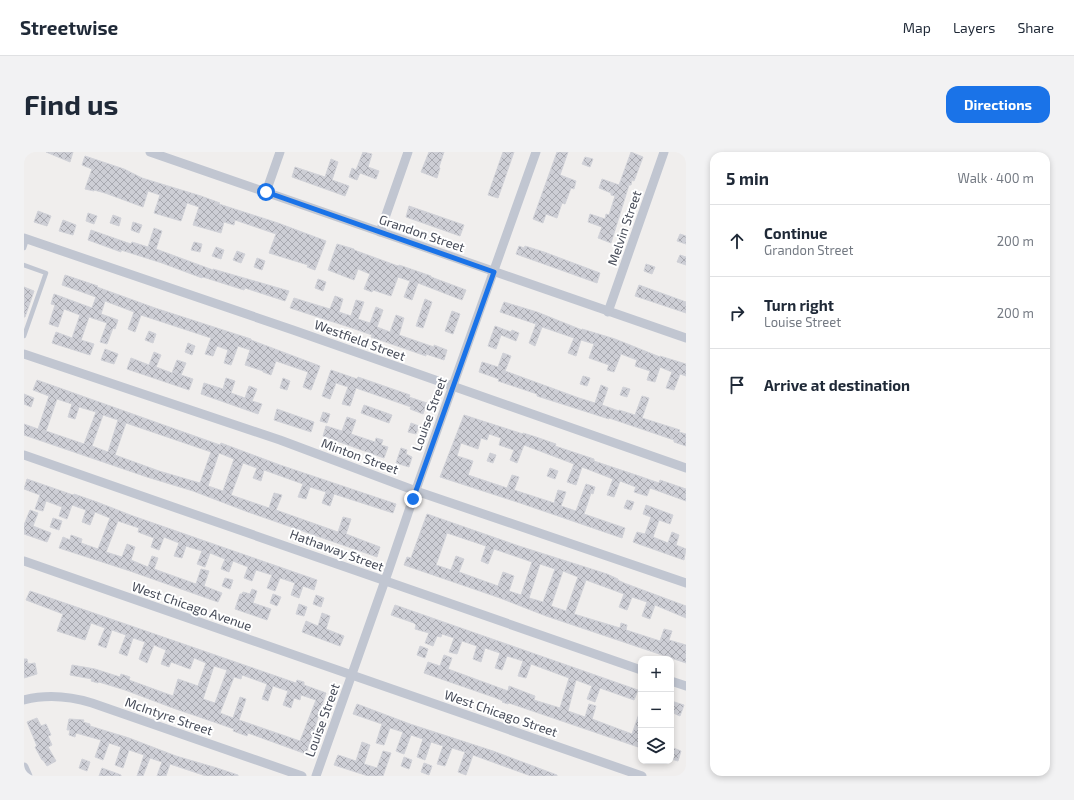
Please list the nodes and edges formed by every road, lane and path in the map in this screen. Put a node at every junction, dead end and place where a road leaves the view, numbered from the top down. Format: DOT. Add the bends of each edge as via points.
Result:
graph roads {
  1 [pos="150,152"];
  2 [pos="280,152"];
  3 [pos="408,152"];
  4 [pos="536,152"];
  5 [pos="664,152"];
  6 [pos="266,192"];
  7 [pos="380,232"];
  8 [pos="25,242"];
  9 [pos="24,265"];
  10 [pos="494,272"];
  11 [pos="608,312"];
  12 [pos="24,336"];
  13 [pos="686,338"];
  14 [pos="24,354"];
  15 [pos="453,387"];
  16 [pos="24,455"];
  17 [pos="686,468"];
  18 [pos="416,491"];
  19 [pos="24,561"];
  20 [pos="385,581"];
  21 [pos="686,583"];
  22 [pos="638,669"];
  23 [pos="352,675"];
  24 [pos="674,682"];
  25 [pos="686,686"];
  26 [pos="24,700"];
  27 [pos="24,767"];
  28 [pos="28,776"];
  29 [pos="302,776"];
  30 [pos="316,776"];
  31 [pos="642,776"];
  1 -- 6 [label="street, Grandon Street"];
  2 -- 6 [label="street"];
  3 -- 7 [label="street"];
  4 -- 10 [label="street, Louise Street"];
  5 -- 11 [label="street, Melvin Street"];
  6 -- 7 [label="street, Grandon Street"];
  7 -- 10 [label="street, Grandon Street"];
  8 -- 15 [label="street, Westfield Street" via="294,330"];
  9 -- 12 [label="lane" via="46,273"];
  10 -- 11 [label="street, Grandon Street"];
  10 -- 15 [label="street, Louise Street"];
  11 -- 13 [label="street, Grandon Street"];
  14 -- 18 [label="street, Minton Street" via="280,440"];
  15 -- 17 [label="street, Westfield Street"];
  15 -- 18 [label="street, Louise Street"];
  16 -- 20 [label="street, Hathaway Street"];
  18 -- 20 [label="street, Louise Street"];
  18 -- 21 [label="street, Minton Street"];
  19 -- 23 [label="street, West Chicago Avenue"];
  20 -- 22 [label="street, Hathaway Street"];
  20 -- 23 [label="street, Louise Street"];
  23 -- 30 [label="street, Louise Street"];
  23 -- 31 [label="street, West Chicago Street"];
  24 -- 25 [label="street"];
  26 -- 29 [label="street, McIntyre Street" via="46,696 79,699"];
  27 -- 28 [label="street"];
}
